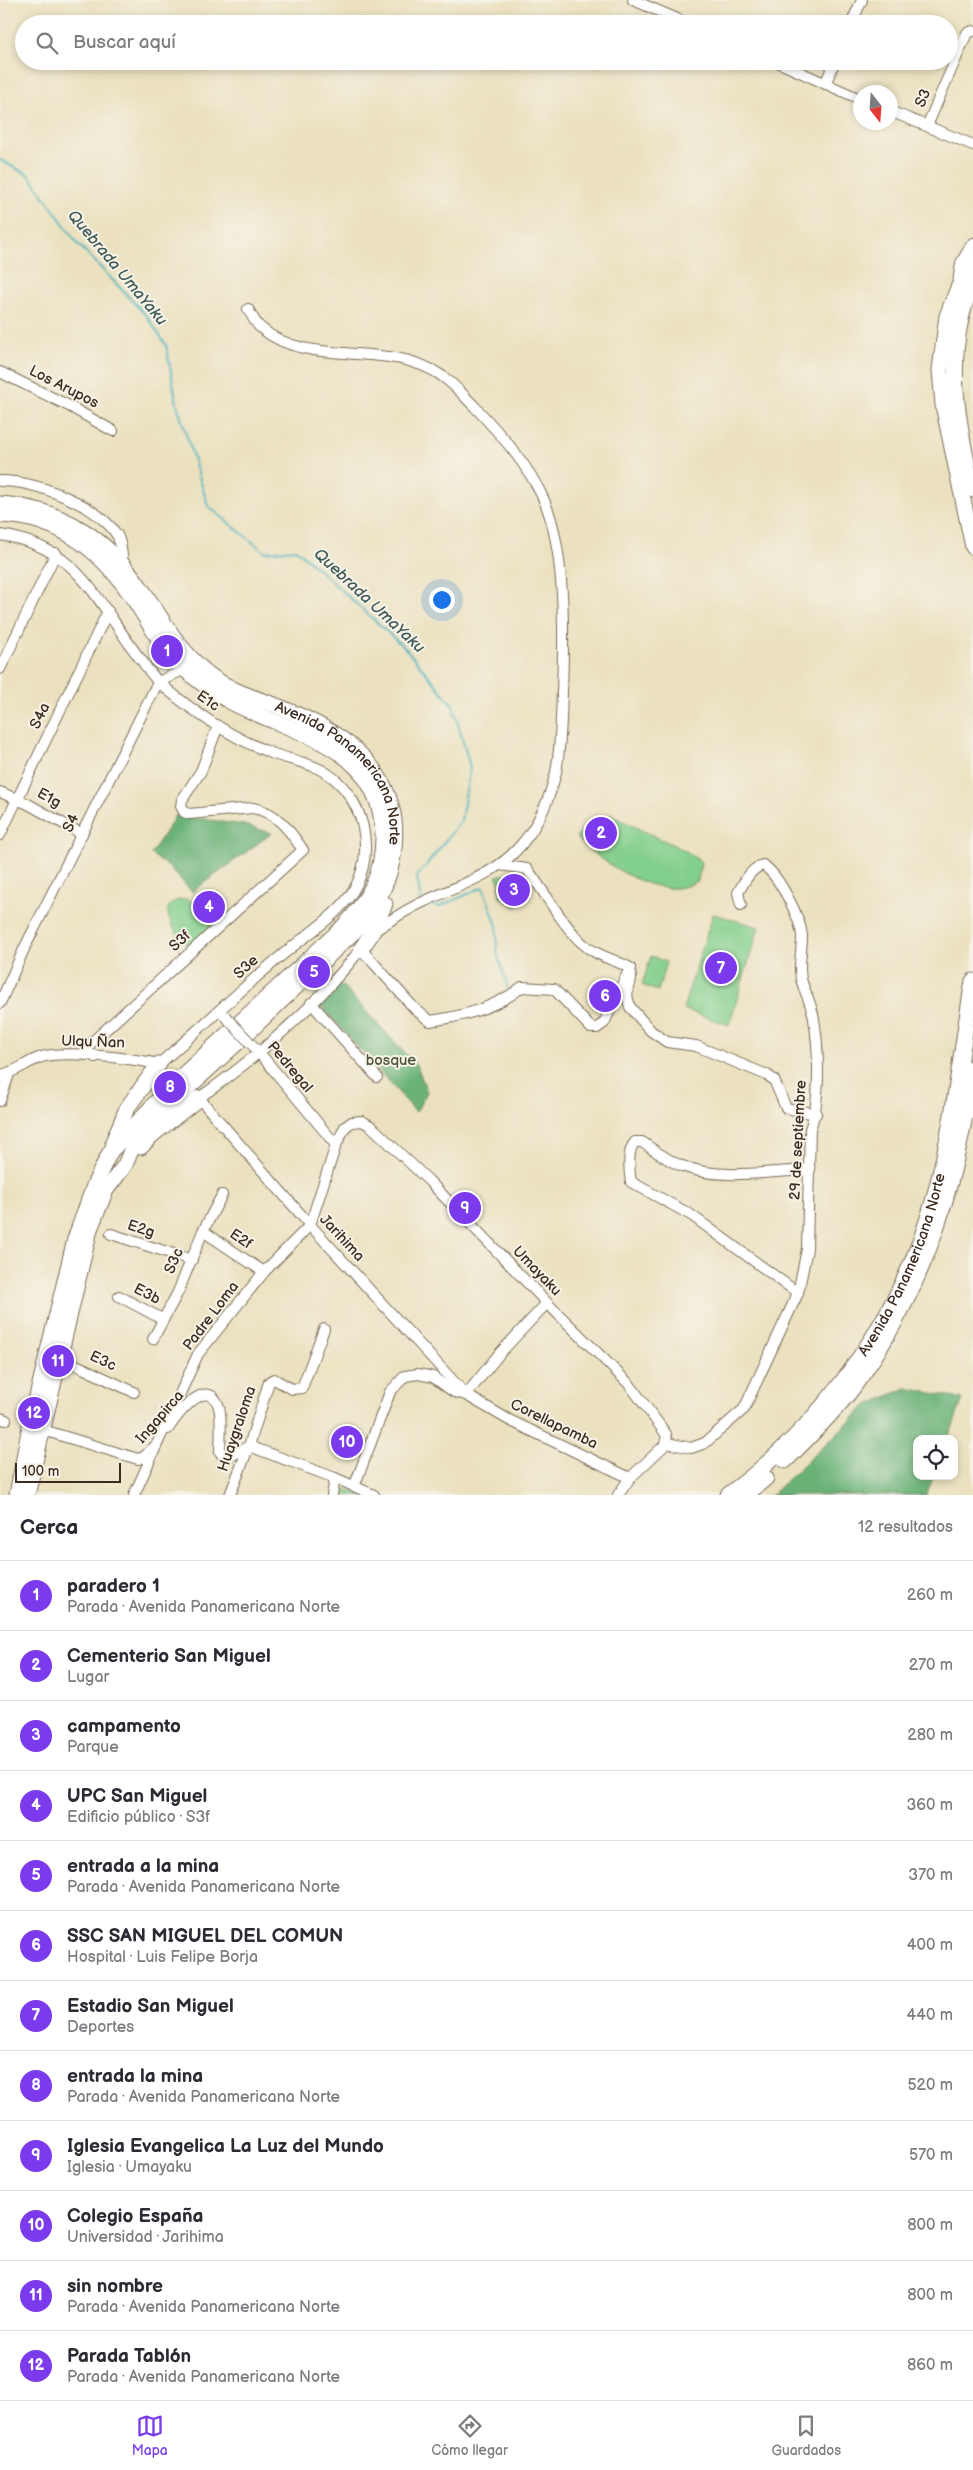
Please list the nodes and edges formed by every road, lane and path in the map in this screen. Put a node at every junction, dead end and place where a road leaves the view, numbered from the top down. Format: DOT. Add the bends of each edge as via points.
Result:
graph roads {
  1 [pos="633,0"];
  2 [pos="862,0"];
  3 [pos="668,15"];
  4 [pos="855,15"];
  5 [pos="973,31"];
  6 [pos="958,54"];
  7 [pos="795,70"];
  8 [pos="831,70"];
  9 [pos="951,70"];
  10 [pos="825,84"];
  11 [pos="853,96"];
  12 [pos="898,114"];
  13 [pos="927,126"];
  14 [pos="973,145"];
  15 [pos="973,244"];
  16 [pos="973,261"];
  17 [pos="966,286"];
  18 [pos="248,309"];
  19 [pos="0,372"];
  20 [pos="113,430"];
  21 [pos="0,480"];
  22 [pos="973,490"];
  23 [pos="0,504"];
  24 [pos="0,515"];
  25 [pos="0,534"];
  26 [pos="973,547"];
  27 [pos="56,553"];
  28 [pos="123,566"];
  29 [pos="108,611"];
  30 [pos="0,669"];
  31 [pos="184,669"];
  32 [pos="159,682"];
  33 [pos="218,726"];
  34 [pos="0,792"];
  35 [pos="18,799"];
  36 [pos="82,834"];
  37 [pos="0,835"];
  38 [pos="500,865"];
  39 [pos="386,884"];
  40 [pos="352,892"];
  41 [pos="741,905"];
  42 [pos="372,933"];
  43 [pos="361,949"];
  44 [pos="630,968"];
  45 [pos="973,981"];
  46 [pos="0,1003"];
  47 [pos="311,1004"];
  48 [pos="222,1013"];
  49 [pos="258,1051"];
  50 [pos="95,1057"];
  51 [pos="159,1064"];
  52 [pos="973,1067"];
  53 [pos="4,1074"];
  54 [pos="377,1077"];
  55 [pos="199,1098"];
  56 [pos="0,1101"];
  57 [pos="816,1114"];
  58 [pos="336,1145"];
  59 [pos="110,1152"];
  60 [pos="125,1165"];
  61 [pos="810,1170"];
  62 [pos="222,1195"];
  63 [pos="310,1225"];
  64 [pos="202,1231"];
  65 [pos="110,1234"];
  66 [pos="192,1260"];
  67 [pos="264,1272"];
  68 [pos="798,1293"];
  69 [pos="118,1296"];
  70 [pos="547,1303"];
  71 [pos="162,1319"];
  72 [pos="324,1330"];
  73 [pos="153,1339"];
  74 [pos="59,1357"];
  75 [pos="134,1392"];
  76 [pos="466,1395"];
  77 [pos="43,1430"];
  78 [pos="161,1440"];
  79 [pos="667,1443"];
  80 [pos="249,1446"];
  81 [pos="335,1478"];
  82 [pos="630,1478"];
  83 [pos="354,1487"];
  84 [pos="16,1495"];
  85 [pos="27,1495"];
  86 [pos="134,1495"];
  87 [pos="230,1495"];
  88 [pos="332,1495"];
  89 [pos="374,1495"];
  90 [pos="618,1495"];
  91 [pos="728,1495"];
  92 [pos="746,1495"];
  1 -- 3 [label="street"];
  2 -- 4 [label="street"];
  5 -- 6 [label="street, S3" via="967,33"];
  7 -- 10 [label="street"];
  8 -- 10 [label="street"];
  9 -- 13 [label="street, S3"];
  10 -- 11 [label="street"];
  12 -- 13 [label="street"];
  13 -- 14 [label="street"];
  15 -- 17 [label="main road" via="962,263"];
  16 -- 17 [label="highway"];
  17 -- 22 [label="highway" via="954,361 954,386"];
  17 -- 26 [label="highway" via="947,316 940,370 942,396"];
  18 -- 38 [label="street" via="260,327 285,343 316,350 385,355 424,365 442,376 508,442 544,499 560,582 564,635 561,732 555,773 542,812 520,846"];
  19 -- 20 [label="street, Los Arupos"];
  21 -- 28 [label="street" via="44,488 83,507 118,537"];
  23 -- 28 [label="highway, Avenida Panamericana Norte" via="46,512 72,523 109,549"];
  24 -- 31 [label="highway, Avenida Panamericana Norte" via="30,519 50,526 72,536 99,555 112,568 161,644"];
  25 -- 27 [label="street, E1c" via="31,541"];
  27 -- 29 [label="street, E1c" via="79,574"];
  27 -- 30 [label="street"];
  28 -- 39 [label="highway, Avenida Panamericana Norte" via="144,592 161,622 206,673 250,697 323,726 364,757 382,782 393,816 395,852"];
  29 -- 32 [label="street, E1c" via="122,635"];
  29 -- 35 [label="street, S4a"];
  31 -- 32 [label="street"];
  31 -- 59 [label="highway, Avenida Panamericana Norte" via="233,703 313,736 348,759 375,797 382,829 382,852 371,892 354,916 170,1087"];
  32 -- 33 [label="street, E1c" via="196,713"];
  32 -- 36 [label="street, S4"];
  33 -- 40 [label="street, E1c" via="244,742 324,771 346,792 359,814 366,839 362,873"];
  33 -- 50 [label="street, S3f" via="201,771 182,800 184,812 263,810 288,829 303,850 97,1037 88,1048"];
  34 -- 35 [label="street, E1g"];
  35 -- 36 [label="street, E1g"];
  35 -- 37 [label="street, S4a"];
  36 -- 46 [label="street, S4"];
  38 -- 42 [label="street" via="414,906"];
  38 -- 44 [label="street" via="527,869 582,943 602,957"];
  39 -- 42 [label="highway" via="384,908"];
  39 -- 60 [label="highway, Avenida Panamericana Norte" via="371,913 344,943 148,1124"];
  40 -- 48 [label="street, S3e" via="346,902"];
  41 -- 57 [label="street, 29 de septiembre" via="738,893 750,874 763,865 787,895 797,915 802,936 802,979 814,1018"];
  42 -- 43 [label="highway"];
  43 -- 44 [label="street" via="415,1009 430,1021 495,1002 522,987 554,989 591,1028 597,1028 604,1023"];
  43 -- 47 [label="street"];
  44 -- 57 [label="street" via="627,996 630,1007 651,1031 667,1042 696,1046 768,1075 774,1080 786,1108"];
  45 -- 91 [label="highway, Avenida Panamericana Norte" via="952,1123 939,1181 920,1243 906,1275 872,1338 832,1395 783,1449"];
  47 -- 49 [label="street"];
  47 -- 54 [label="street"];
  48 -- 49 [label="street, Pedregal, bridge"];
  48 -- 51 [label="street, S3e"];
  49 -- 55 [label="street"];
  49 -- 58 [label="street, Pedregal"];
  50 -- 51 [label="street, Ulqu Ñan" via="130,1058"];
  50 -- 53 [label="street, Ulqu Ñan" via="60,1055 39,1058"];
  51 -- 59 [label="highway" via="127,1108"];
  52 -- 92 [label="highway, Avenida Panamericana Norte" via="964,1130 953,1176 937,1230 912,1291 883,1344 851,1390 775,1471"];
  53 -- 56 [label="street"];
  55 -- 60 [label="highway" via="152,1135"];
  55 -- 63 [label="street, Jarihima"];
  57 -- 61 [label="street, 29 de septiembre" via="810,1129"];
  58 -- 63 [label="street"];
  58 -- 70 [label="street, Umayaku" via="345,1127 352,1122 362,1121 371,1126 429,1180"];
  59 -- 84 [label="highway, Avenida Panamericana Norte" via="75,1239"];
  60 -- 74 [label="highway, Avenida Panamericana Norte" via="106,1190 90,1229"];
  61 -- 68 [label="street, 29 de septiembre" via="807,1249"];
  61 -- 68 [label="street" via="726,1175 702,1172 681,1166 642,1142 635,1142 629,1172 631,1182 691,1214"];
  62 -- 64 [label="street, S3c"];
  63 -- 67 [label="street, Padre Loma"];
  63 -- 76 [label="street, Jarihima"];
  64 -- 66 [label="street, S3c"];
  64 -- 67 [label="street, E2f"];
  65 -- 66 [label="street, E2g"];
  66 -- 71 [label="street, S3c"];
  67 -- 78 [label="street, Padre Loma" via="198,1354 172,1407"];
  68 -- 79 [label="street, 29 de septiembre" via="744,1409 705,1443 692,1448"];
  69 -- 71 [label="street, E3b"];
  70 -- 76 [label="street"];
  70 -- 79 [label="street, Umayaku" via="630,1386 666,1434"];
  71 -- 73 [label="street, S3c"];
  72 -- 80 [label="street, Huaygraloma" via="302,1388 292,1388 274,1379 269,1382"];
  74 -- 75 [label="street, E3c"];
  74 -- 77 [label="highway, Avenida Panamericana Norte"];
  76 -- 82 [label="street, Corellapamba" via="509,1420"];
  76 -- 83 [label="street" via="454,1392 432,1377 405,1376 390,1392"];
  77 -- 78 [label="street, Ingapirca" via="138,1459"];
  77 -- 85 [label="highway, Avenida Panamericana Norte"];
  78 -- 80 [label="street, Ingapirca" via="200,1395 217,1401 220,1452 224,1457"];
  78 -- 86 [label="street, Padre Loma"];
  79 -- 82 [label="street"];
  80 -- 81 [label="street"];
  80 -- 87 [label="street, Huaygraloma"];
  81 -- 83 [label="street"];
  81 -- 88 [label="street"];
  82 -- 90 [label="street"];
  83 -- 89 [label="street"];
}
